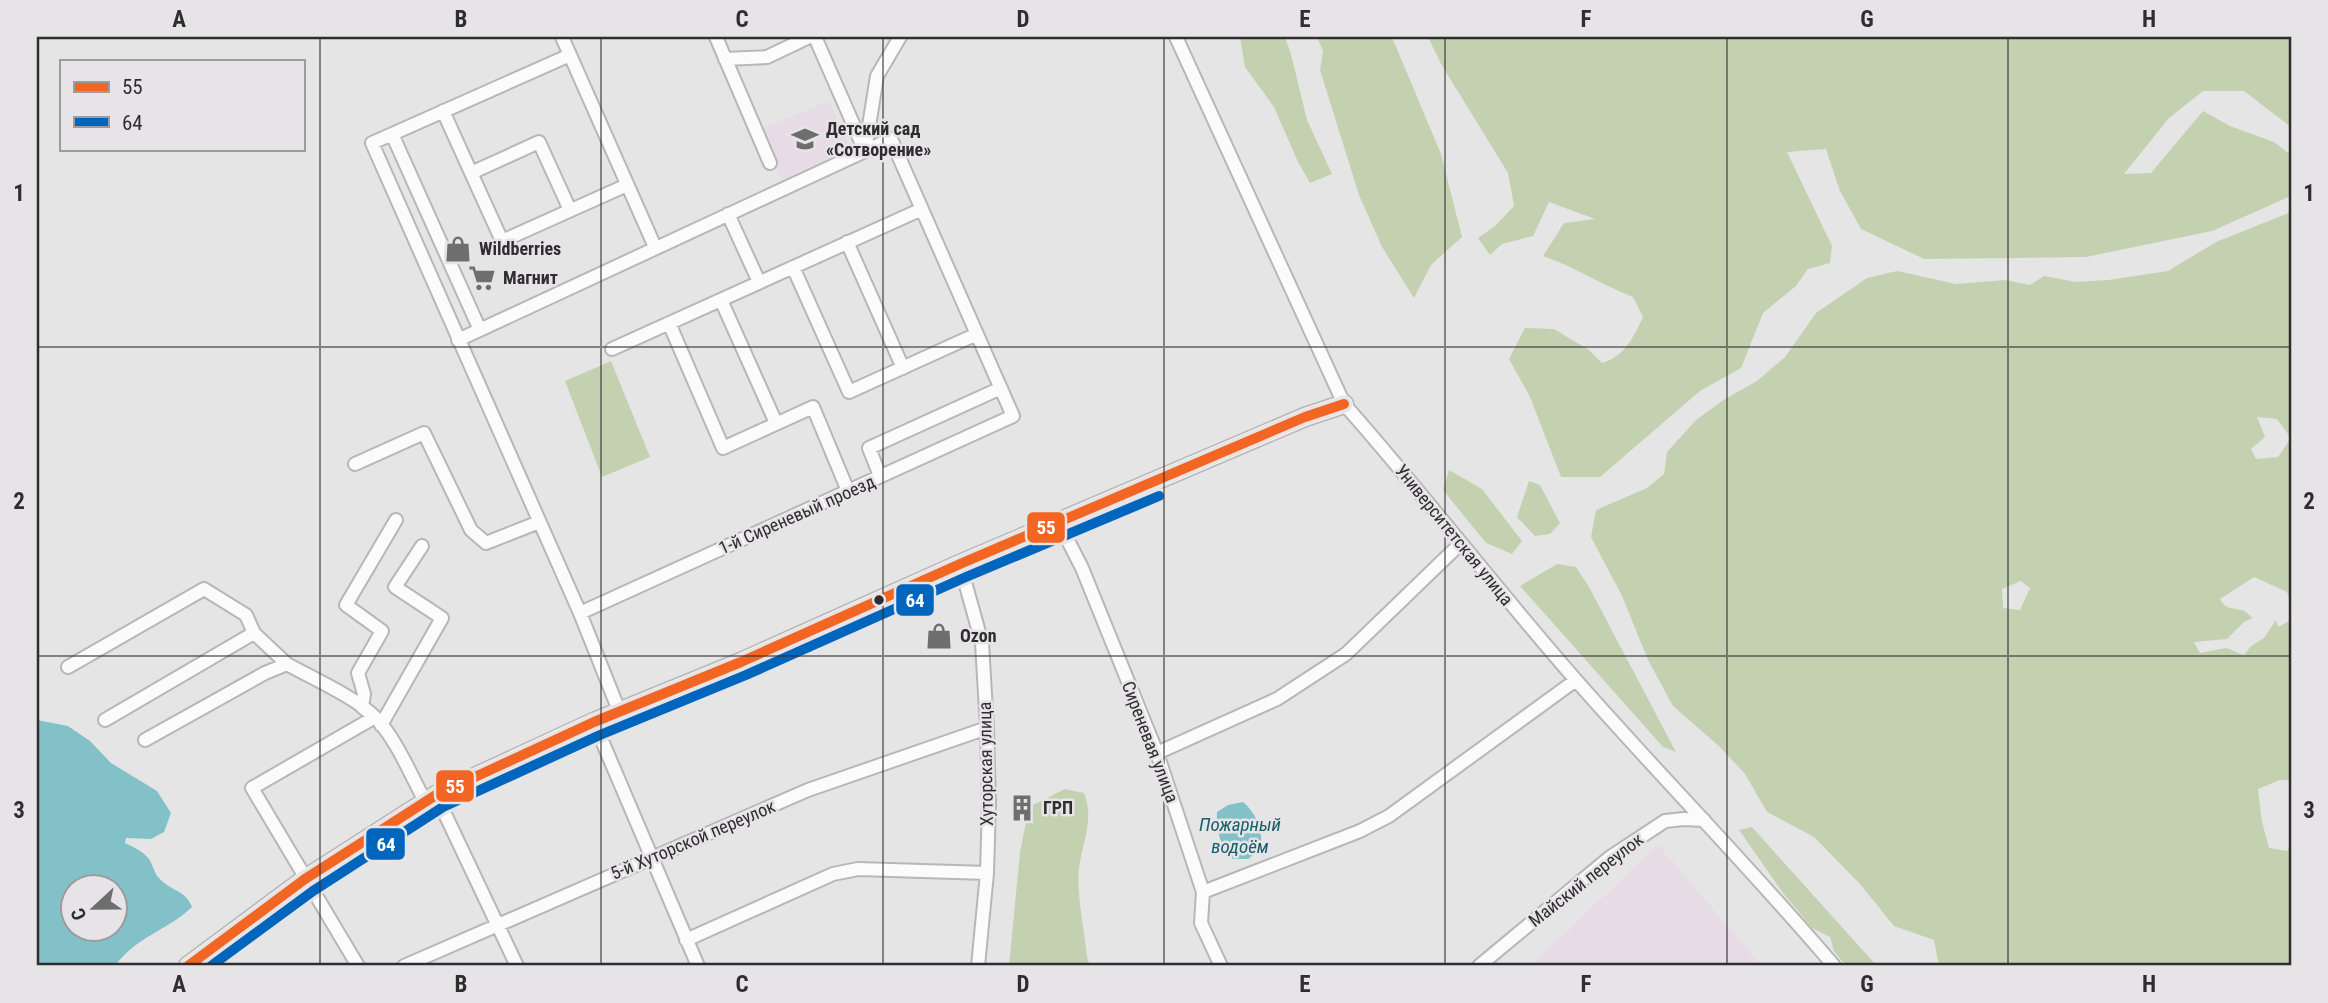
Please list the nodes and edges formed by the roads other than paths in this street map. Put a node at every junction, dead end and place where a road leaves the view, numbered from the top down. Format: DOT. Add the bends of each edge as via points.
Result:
graph roads {
  1 [pos="562,37"];
  2 [pos="716,37"];
  3 [pos="809,37"];
  4 [pos="815,37"];
  5 [pos="900,37"];
  6 [pos="1176,37"];
  7 [pos="570,55"];
  8 [pos="725,59"];
  9 [pos="443,111"];
  10 [pos="392,134"];
  11 [pos="865,151"];
  12 [pos="770,163"];
  13 [pos="471,173"];
  14 [pos="627,185"];
  15 [pos="922,209"];
  16 [pos="570,210"];
  17 [pos="728,214"];
  18 [pos="848,242"];
  19 [pos="655,247"];
  20 [pos="793,267"];
  21 [pos="760,282"];
  22 [pos="720,300"];
  23 [pos="669,323"];
  24 [pos="480,330"];
  25 [pos="977,334"];
  26 [pos="458,340"];
  27 [pos="612,349"];
  28 [pos="903,368"];
  29 [pos="1001,388"];
  30 [pos="1344,404"];
  31 [pos="776,423"];
  32 [pos="355,464"];
  33 [pos="880,477"];
  34 [pos="848,491"];
  35 [pos="396,520"];
  36 [pos="539,522"];
  37 [pos="1059,523"];
  38 [pos="1460,544"];
  39 [pos="422,546"];
  40 [pos="960,564"];
  41 [pos="580,613"];
  42 [pos="254,633"];
  43 [pos="286,664"];
  44 [pos="68,667"];
  45 [pos="1576,680"];
  46 [pos="362,707"];
  47 [pos="620,713"];
  48 [pos="105,720"];
  49 [pos="378,721"];
  50 [pos="594,722"];
  51 [pos="986,727"];
  52 [pos="145,740"];
  53 [pos="1157,753"];
  54 [pos="430,798"];
  55 [pos="1704,820"];
  56 [pos="651,858"];
  57 [pos="987,873"];
  58 [pos="305,879"];
  59 [pos="1203,892"];
  60 [pos="498,925"];
  61 [pos="686,940"];
  62 [pos="188,966"];
  63 [pos="358,966"];
  64 [pos="404,966"];
  65 [pos="517,966"];
  66 [pos="698,966"];
  67 [pos="978,966"];
  68 [pos="1221,966"];
  69 [pos="1479,966"];
  70 [pos="1833,966"];
  1 -- 7 [label="street"];
  2 -- 8 [label="street"];
  3 -- 8 [label="street" via="767,57"];
  4 -- 11 [label="street"];
  5 -- 11 [label="street" via="877,76"];
  6 -- 30 [label="street, Университетская улица"];
  7 -- 9 [label="street"];
  7 -- 14 [label="street"];
  8 -- 12 [label="street"];
  9 -- 10 [label="street"];
  9 -- 13 [label="street"];
  10 -- 24 [label="street"];
  10 -- 26 [label="street" via="372,143"];
  11 -- 15 [label="street" via="891,139"];
  11 -- 17 [label="street"];
  13 -- 16 [label="street" via="502,241"];
  13 -- 16 [label="street" via="539,142"];
  14 -- 16 [label="street"];
  14 -- 19 [label="street"];
  15 -- 18 [label="street"];
  15 -- 25 [label="street"];
  17 -- 19 [label="street"];
  17 -- 21 [label="street"];
  18 -- 20 [label="street"];
  18 -- 28 [label="street"];
  19 -- 24 [label="street"];
  20 -- 21 [label="street"];
  20 -- 28 [label="street" via="849,392"];
  21 -- 22 [label="street"];
  22 -- 23 [label="street"];
  22 -- 31 [label="street"];
  23 -- 27 [label="street"];
  23 -- 31 [label="street" via="723,448"];
  24 -- 26 [label="street"];
  25 -- 28 [label="street"];
  25 -- 29 [label="street"];
  26 -- 36 [label="street"];
  29 -- 33 [label="street" via="869,448"];
  29 -- 33 [label="street, 1-й Сиреневый проезд" via="1013,416"];
  30 -- 37 [label="street"];
  30 -- 38 [label="street, Университетская улица"];
  31 -- 34 [label="street" via="813,407"];
  32 -- 36 [label="street" via="424,433 471,530 486,543"];
  33 -- 34 [label="street, 1-й Сиреневый проезд"];
  34 -- 41 [label="street, 1-й Сиреневый проезд"];
  35 -- 46 [label="street" via="346,605 382,631 358,673 364,694"];
  36 -- 41 [label="street"];
  37 -- 40 [label="street"];
  37 -- 53 [label="street, Сиреневая улица" via="1082,568"];
  38 -- 45 [label="street, Университетская улица"];
  38 -- 53 [label="street" via="1346,654 1277,699"];
  39 -- 49 [label="street" via="395,587 442,618"];
  40 -- 47 [label="street"];
  40 -- 51 [label="street, Хуторская улица" via="982,643"];
  41 -- 47 [label="street"];
  42 -- 43 [label="street"];
  42 -- 44 [label="street" via="246,615 204,589"];
  42 -- 48 [label="street"];
  43 -- 46 [label="street"];
  43 -- 52 [label="street"];
  45 -- 55 [label="street, Университетская улица"];
  45 -- 59 [label="street" via="1389,816"];
  46 -- 49 [label="street"];
  47 -- 50 [label="street"];
  49 -- 54 [label="street"];
  49 -- 58 [label="street" via="252,788"];
  50 -- 54 [label="street"];
  50 -- 56 [label="street"];
  51 -- 56 [label="street, 5-й Хуторской переулок" via="808,790"];
  51 -- 57 [label="street, Хуторская улица"];
  53 -- 59 [label="street, Сиреневая улица"];
  54 -- 58 [label="street"];
  54 -- 60 [label="street"];
  55 -- 69 [label="street, Майский переулок" via="1665,821 1609,858"];
  55 -- 70 [label="street, Университетская улица"];
  56 -- 60 [label="street, 5-й Хуторской переулок"];
  56 -- 61 [label="street"];
  57 -- 61 [label="street" via="858,869 833,874"];
  57 -- 67 [label="street, Хуторская улица"];
  58 -- 62 [label="street"];
  58 -- 63 [label="street"];
  59 -- 68 [label="street, Сиреневая улица" via="1201,923"];
  60 -- 64 [label="street, 5-й Хуторской переулок"];
  60 -- 65 [label="street"];
  61 -- 66 [label="street"];
}
